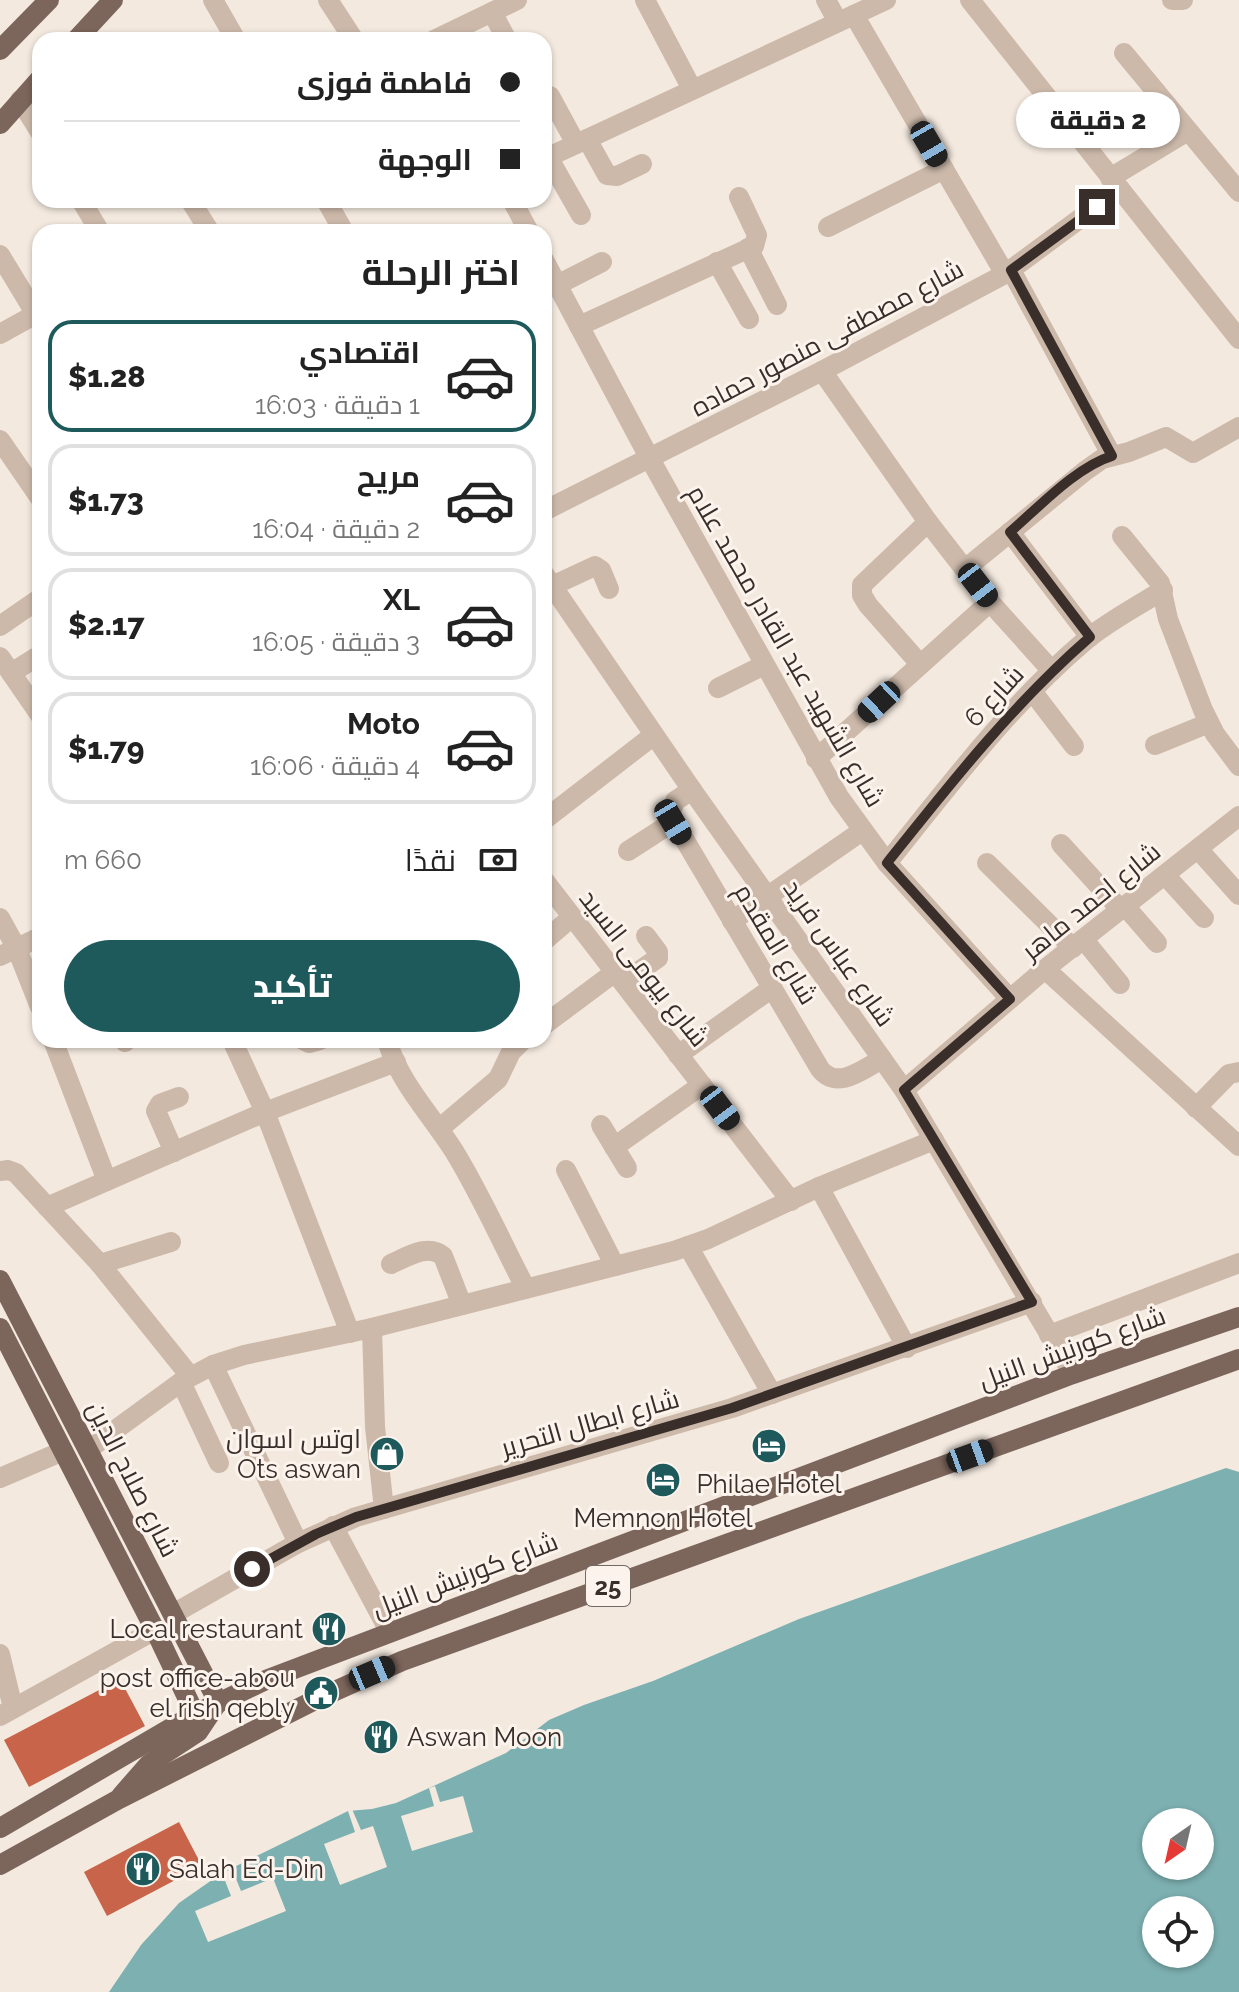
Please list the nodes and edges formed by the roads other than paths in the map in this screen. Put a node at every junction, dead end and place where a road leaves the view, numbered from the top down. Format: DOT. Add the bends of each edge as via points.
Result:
graph roads {
  1 [pos="49,0"];
  2 [pos="113,0"];
  3 [pos="328,0"];
  4 [pos="517,0"];
  5 [pos="645,0"];
  6 [pos="826,0"];
  7 [pos="886,0"];
  8 [pos="970,0"];
  9 [pos="1172,0"];
  10 [pos="1183,0"];
  11 [pos="215,1"];
  12 [pos="492,12"];
  13 [pos="846,18"];
  14 [pos="86,32"];
  15 [pos="232,32"];
  16 [pos="349,32"];
  17 [pos="451,32"];
  18 [pos="503,32"];
  19 [pos="0,50"];
  20 [pos="1124,53"];
  21 [pos="32,87"];
  22 [pos="692,89"];
  23 [pos="552,99"];
  24 [pos="20,100"];
  25 [pos="32,119"];
  26 [pos="0,124"];
  27 [pos="1188,131"];
  28 [pos="582,141"];
  29 [pos="552,155"];
  30 [pos="642,164"];
  31 [pos="552,168"];
  32 [pos="944,169"];
  33 [pos="1115,183"];
  34 [pos="1239,192"];
  35 [pos="739,197"];
  36 [pos="581,215"];
  37 [pos="828,227"];
  38 [pos="748,248"];
  39 [pos="0,255"];
  40 [pos="602,262"];
  41 [pos="717,262"];
  42 [pos="1008,272"];
  43 [pos="552,275"];
  44 [pos="557,285"];
  45 [pos="777,305"];
  46 [pos="32,307"];
  47 [pos="749,319"];
  48 [pos="32,320"];
  49 [pos="579,326"];
  50 [pos="0,334"];
  51 [pos="1239,339"];
  52 [pos="822,371"];
  53 [pos="1239,427"];
  54 [pos="0,440"];
  55 [pos="1112,456"];
  56 [pos="650,459"];
  57 [pos="32,486"];
  58 [pos="552,507"];
  59 [pos="928,522"];
  60 [pos="1010,532"];
  61 [pos="1122,536"];
  62 [pos="965,569"];
  63 [pos="552,579"];
  64 [pos="552,586"];
  65 [pos="609,589"];
  66 [pos="1163,590"];
  67 [pos="990,602"];
  68 [pos="32,604"];
  69 [pos="0,626"];
  70 [pos="1090,637"];
  71 [pos="32,657"];
  72 [pos="920,664"];
  73 [pos="6,665"];
  74 [pos="764,665"];
  75 [pos="1052,671"];
  76 [pos="718,688"];
  77 [pos="1032,691"];
  78 [pos="32,703"];
  79 [pos="1209,723"];
  80 [pos="654,735"];
  81 [pos="1155,745"];
  82 [pos="1074,746"];
  83 [pos="816,759"];
  84 [pos="1239,766"];
  85 [pos="692,790"];
  86 [pos="552,814"];
  87 [pos="1239,816"];
  88 [pos="673,822"];
  89 [pos="862,831"];
  90 [pos="1061,844"];
  91 [pos="1198,849"];
  92 [pos="628,851"];
  93 [pos="887,863"];
  94 [pos="987,863"];
  95 [pos="1165,875"];
  96 [pos="552,891"];
  97 [pos="1239,895"];
  98 [pos="767,896"];
  99 [pos="1123,908"];
  100 [pos="572,917"];
  101 [pos="0,918"];
  102 [pos="1204,918"];
  103 [pos="732,921"];
  104 [pos="552,934"];
  105 [pos="646,936"];
  106 [pos="32,941"];
  107 [pos="1157,943"];
  108 [pos="1078,944"];
  109 [pos="8,952"];
  110 [pos="1045,969"];
  111 [pos="619,977"];
  112 [pos="1120,984"];
  113 [pos="772,988"];
  114 [pos="32,993"];
  115 [pos="1010,999"];
  116 [pos="552,1020"];
  117 [pos="56,1048"];
  118 [pos="237,1048"];
  119 [pos="390,1048"];
  120 [pos="515,1048"];
  121 [pos="678,1055"];
  122 [pos="882,1059"];
  123 [pos="396,1062"];
  124 [pos="1239,1072"];
  125 [pos="702,1085"];
  126 [pos="904,1090"];
  127 [pos="179,1097"];
  128 [pos="1196,1108"];
  129 [pos="265,1112"];
  130 [pos="601,1125"];
  131 [pos="439,1129"];
  132 [pos="934,1140"];
  133 [pos="1239,1146"];
  134 [pos="614,1147"];
  135 [pos="174,1152"];
  136 [pos="627,1168"];
  137 [pos="566,1170"];
  138 [pos="0,1171"];
  139 [pos="107,1181"];
  140 [pos="819,1187"];
  141 [pos="791,1201"];
  142 [pos="47,1207"];
  143 [pos="171,1242"];
  144 [pos="688,1246"];
  145 [pos="1239,1263"];
  146 [pos="100,1264"];
  147 [pos="391,1264"];
  148 [pos="615,1266"];
  149 [pos="0,1280"];
  150 [pos="526,1289"];
  151 [pos="1032,1302"];
  152 [pos="462,1305"];
  153 [pos="1239,1317"];
  154 [pos="0,1328"];
  155 [pos="372,1328"];
  156 [pos="350,1333"];
  157 [pos="1049,1335"];
  158 [pos="907,1348"];
  159 [pos="7,1357"];
  160 [pos="1239,1359"];
  161 [pos="213,1365"];
  162 [pos="1073,1374"];
  163 [pos="185,1379"];
  164 [pos="772,1394"];
  165 [pos="89,1449"];
  166 [pos="63,1451"];
  167 [pos="219,1463"];
  168 [pos="0,1478"];
  169 [pos="384,1509"];
  170 [pos="333,1526"];
  171 [pos="298,1543"];
  172 [pos="173,1614"];
  173 [pos="155,1630"];
  174 [pos="389,1631"];
  175 [pos="0,1654"];
  176 [pos="218,1702"];
  177 [pos="6,1706"];
  178 [pos="195,1714"];
  179 [pos="119,1799"];
  180 [pos="0,1828"];
  181 [pos="0,1865"];
  1 -- 19 [label="main road"];
  2 -- 14 [label="main road"];
  3 -- 16 [label="street"];
  4 -- 12 [label="street"];
  5 -- 22 [label="street"];
  6 -- 13 [label="street"];
  7 -- 13 [label="street"];
  8 -- 33 [label="street"];
  9 -- 10 [label="street"];
  11 -- 15 [label="street"];
  12 -- 17 [label="street"];
  12 -- 18 [label="street"];
  13 -- 22 [label="street"];
  13 -- 32 [label="street"];
  20 -- 27 [label="street"];
  21 -- 24 [label="main road"];
  22 -- 28 [label="street"];
  23 -- 28 [label="street"];
  24 -- 25 [label="street"];
  24 -- 26 [label="main road"];
  27 -- 33 [label="street, شارع مصطفى منصور حماده"];
  27 -- 34 [label="street"];
  28 -- 29 [label="street"];
  28 -- 30 [label="street" via="607,175"];
  31 -- 36 [label="street"];
  32 -- 37 [label="street"];
  32 -- 42 [label="street"];
  33 -- 42 [label="street, شارع مصطفى منصور حماده"];
  33 -- 51 [label="street"];
  35 -- 38 [label="street" via="757,235"];
  38 -- 41 [label="street"];
  38 -- 45 [label="street"];
  39 -- 46 [label="street"];
  40 -- 44 [label="street"];
  41 -- 47 [label="street"];
  41 -- 49 [label="street"];
  42 -- 52 [label="street, شارع مصطفى منصور حماده"];
  42 -- 55 [label="street"];
  43 -- 44 [label="street, شارع الشهيد عبد القادر محمد علام"];
  44 -- 49 [label="street, شارع الشهيد عبد القادر محمد علام"];
  48 -- 50 [label="street"];
  49 -- 56 [label="street, شارع الشهيد عبد القادر محمد علام"];
  52 -- 56 [label="street, شارع مصطفى منصور حماده"];
  52 -- 59 [label="street"];
  53 -- 55 [label="street" via="1199,452 1187,452 1166,437"];
  54 -- 57 [label="street"];
  55 -- 60 [label="street" via="1067,483"];
  56 -- 58 [label="street, شارع مصطفى منصور حماده"];
  56 -- 74 [label="street, شارع الشهيد عبد القادر محمد علام"];
  59 -- 62 [label="street"];
  59 -- 72 [label="street" via="862,585 868,605"];
  60 -- 62 [label="street"];
  60 -- 70 [label="street"];
  61 -- 66 [label="street"];
  62 -- 67 [label="street"];
  63 -- 65 [label="street" via="595,566"];
  64 -- 80 [label="street, شارع عباس فريد"];
  66 -- 70 [label="street, شارع 6"];
  66 -- 79 [label="street" via="1168,619"];
  67 -- 72 [label="street"];
  67 -- 75 [label="street"];
  68 -- 69 [label="street"];
  70 -- 75 [label="street, شارع 6"];
  71 -- 73 [label="street"];
  72 -- 83 [label="street"];
  73 -- 78 [label="street"];
  74 -- 76 [label="street"];
  74 -- 83 [label="street, شارع الشهيد عبد القادر محمد علام"];
  75 -- 77 [label="street, شارع 6"];
  77 -- 82 [label="street"];
  77 -- 93 [label="street, شارع 6"];
  79 -- 81 [label="street"];
  79 -- 84 [label="street"];
  80 -- 85 [label="street, شارع عباس فريد"];
  80 -- 86 [label="street"];
  83 -- 89 [label="street, شارع الشهيد عبد القادر محمد علام"];
  85 -- 88 [label="street" via="675,801"];
  85 -- 98 [label="street, شارع عباس فريد"];
  87 -- 91 [label="street, شارع احمد ماهر"];
  88 -- 92 [label="street"];
  88 -- 103 [label="street, شارع المقدم"];
  89 -- 93 [label="street, شارع الشهيد عبد القادر محمد علام"];
  89 -- 98 [label="street"];
  90 -- 99 [label="street"];
  91 -- 95 [label="street, شارع احمد ماهر"];
  91 -- 97 [label="street"];
  93 -- 115 [label="street, شارع الشهيد عبد القادر محمد علام"];
  94 -- 108 [label="street"];
  95 -- 99 [label="street, شارع احمد ماهر"];
  95 -- 102 [label="street"];
  96 -- 100 [label="street, شارع بيومى السيد"];
  98 -- 103 [label="street"];
  98 -- 122 [label="street, شارع عباس فريد"];
  99 -- 107 [label="street"];
  99 -- 108 [label="street, شارع احمد ماهر"];
  100 -- 104 [label="street"];
  100 -- 111 [label="street, شارع بيومى السيد"];
  101 -- 109 [label="street"];
  103 -- 113 [label="street, شارع المقدم"];
  105 -- 111 [label="street" via="658,958"];
  106 -- 109 [label="street"];
  108 -- 110 [label="street, شارع احمد ماهر"];
  108 -- 112 [label="street"];
  109 -- 114 [label="street"];
  110 -- 115 [label="street, شارع احمد ماهر"];
  110 -- 128 [label="street"];
  111 -- 116 [label="street"];
  111 -- 121 [label="street, شارع بيومى السيد"];
  113 -- 121 [label="street"];
  113 -- 122 [label="street, شارع المقدم" via="825,1075 840,1080"];
  115 -- 126 [label="street, شارع احمد ماهر"];
  117 -- 139 [label="street"];
  118 -- 129 [label="street"];
  119 -- 123 [label="street"];
  120 -- 131 [label="street" via="498,1079"];
  121 -- 125 [label="street, شارع بيومى السيد"];
  122 -- 126 [label="street, شارع عباس فريد"];
  123 -- 129 [label="street"];
  123 -- 131 [label="street"];
  124 -- 128 [label="street" via="1229,1074"];
  125 -- 134 [label="street"];
  125 -- 141 [label="street, شارع بيومى السيد"];
  126 -- 132 [label="street, شارع عباس فريد"];
  127 -- 135 [label="street" via="156,1111"];
  128 -- 133 [label="street"];
  129 -- 135 [label="street"];
  129 -- 156 [label="street"];
  130 -- 134 [label="street"];
  131 -- 150 [label="street"];
  132 -- 140 [label="street"];
  132 -- 151 [label="street, شارع عباس فريد"];
  134 -- 136 [label="street"];
  135 -- 139 [label="street"];
  137 -- 148 [label="street"];
  138 -- 142 [label="street" via="16,1173"];
  139 -- 142 [label="street"];
  140 -- 141 [label="street"];
  140 -- 158 [label="street"];
  141 -- 144 [label="street"];
  142 -- 146 [label="street"];
  143 -- 146 [label="street"];
  144 -- 148 [label="street"];
  144 -- 164 [label="street"];
  145 -- 157 [label="street"];
  146 -- 163 [label="street"];
  147 -- 152 [label="street" via="434,1250 443,1256"];
  148 -- 150 [label="street"];
  149 -- 165 [label="main road, شارع صلاح الدين"];
  150 -- 152 [label="street"];
  151 -- 157 [label="street, شارع عباس فريد"];
  151 -- 158 [label="street, شارع ابطال التحرير"];
  152 -- 155 [label="street"];
  153 -- 162 [label="main road, شارع كورنيش النيل / 25"];
  154 -- 159 [label="main road, شارع صلاح الدين"];
  155 -- 156 [label="street"];
  155 -- 169 [label="street"];
  156 -- 161 [label="street"];
  157 -- 162 [label="street, شارع عباس فريد"];
  158 -- 164 [label="street, شارع ابطال التحرير"];
  159 -- 166 [label="main road, شارع صلاح الدين"];
  160 -- 179 [label="main road, 25" via="402,1661"];
  161 -- 163 [label="street"];
  161 -- 171 [label="street"];
  162 -- 174 [label="main road, شارع كورنيش النيل / 25"];
  163 -- 165 [label="street"];
  163 -- 167 [label="street"];
  164 -- 169 [label="street, شارع ابطال التحرير"];
  165 -- 172 [label="main road, شارع صلاح الدين"];
  166 -- 168 [label="street"];
  166 -- 173 [label="main road, شارع صلاح الدين"];
  169 -- 170 [label="street, شارع ابطال التحرير"];
  170 -- 171 [label="street, شارع ابطال التحرير"];
  170 -- 174 [label="street"];
  171 -- 172 [label="street, شارع ابطال التحرير"];
  172 -- 176 [label="main road, شارع صلاح الدين"];
  173 -- 177 [label="street"];
  173 -- 178 [label="main road, شارع صلاح الدين"];
  174 -- 176 [label="main road, شارع كورنيش النيل / 25"];
  175 -- 177 [label="street"];
  176 -- 178 [label="main road, شارع كورنيش النيل / 25"];
  176 -- 179 [label="main road" via="198,1732 139,1772"];
  178 -- 180 [label="main road, شارع كورنيش النيل / 25"];
  179 -- 181 [label="main road, 25"];
}
